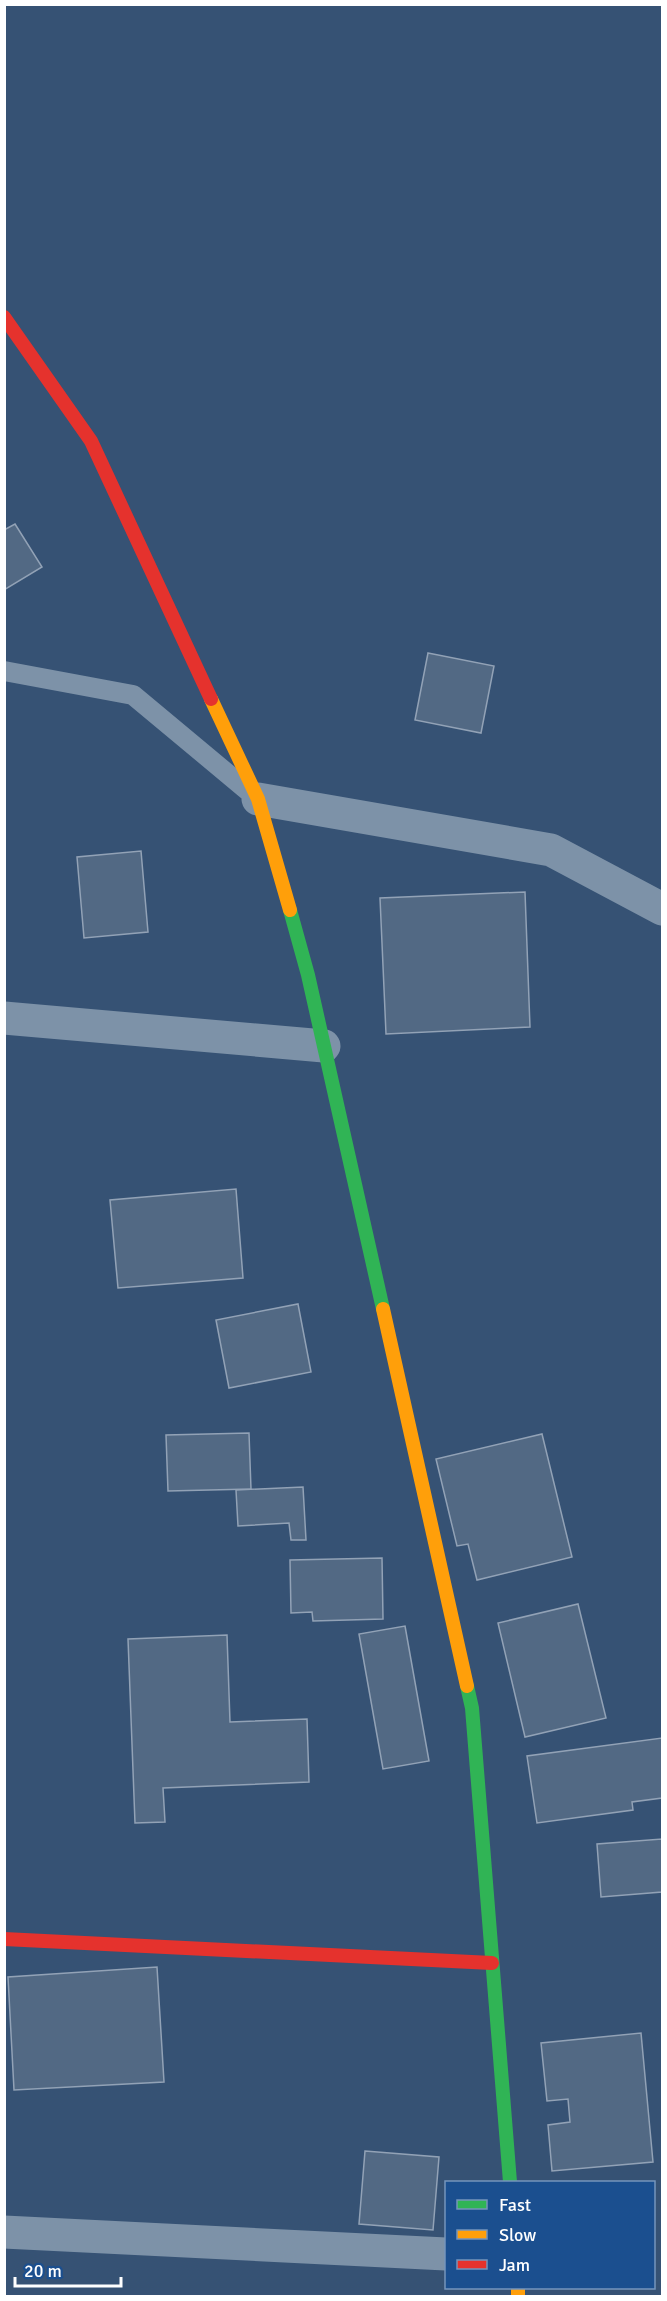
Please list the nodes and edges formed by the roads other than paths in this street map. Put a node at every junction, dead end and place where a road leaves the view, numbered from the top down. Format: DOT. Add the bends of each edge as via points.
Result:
graph roads {
  1 [pos="4,317"];
  2 [pos="5,676"];
  3 [pos="258,799"];
  4 [pos="663,909"];
  5 [pos="4,1018"];
  6 [pos="324,1046"];
  7 [pos="4,1939"];
  8 [pos="492,1963"];
  9 [pos="510,2181"];
  10 [pos="4,2232"];
  11 [pos="445,2254"];
  1 -- 3 [label="street" via="91,441"];
  2 -- 3 [label="lane" via="133,695"];
  3 -- 4 [label="street" via="551,850"];
  3 -- 6 [label="street"];
  5 -- 6 [label="street"];
  6 -- 8 [label="street" via="472,1708"];
  7 -- 8 [label="street"];
  8 -- 9 [label="street"];
  10 -- 11 [label="street"];
}
